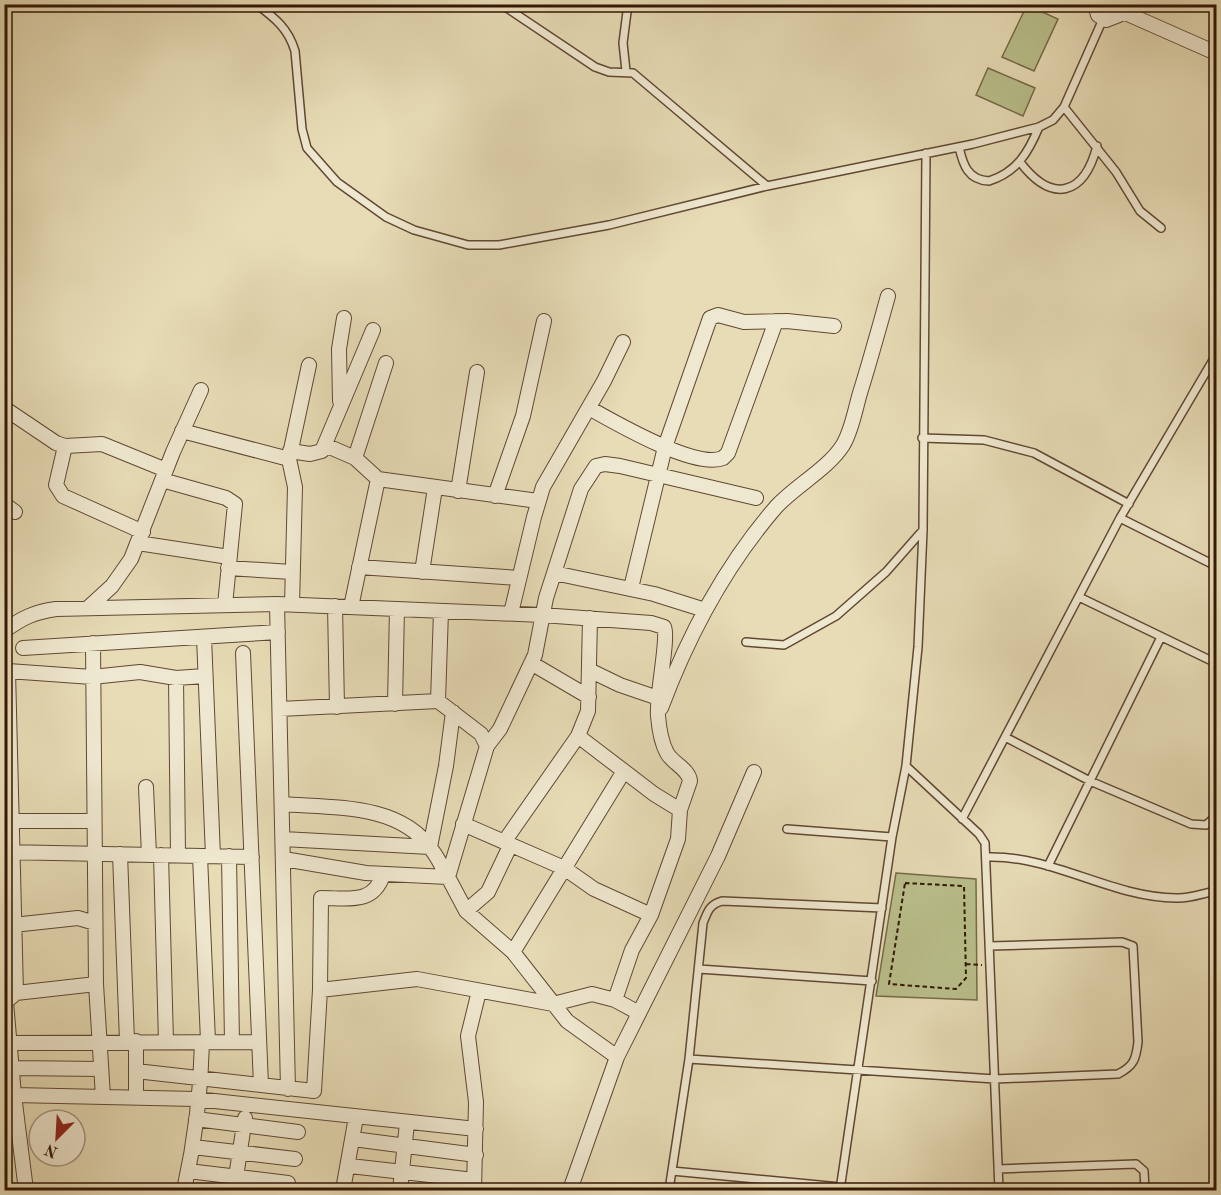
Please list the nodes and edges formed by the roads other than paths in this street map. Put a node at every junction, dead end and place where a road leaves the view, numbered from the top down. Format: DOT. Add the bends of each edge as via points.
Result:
graph roads {
  1 [pos="256,4"];
  2 [pos="501,4"];
  3 [pos="628,4"];
  4 [pos="1095,4"];
  5 [pos="1122,8"];
  6 [pos="1102,19"];
  7 [pos="1216,53"];
  8 [pos="626,70"];
  9 [pos="1064,107"];
  10 [pos="1039,127"];
  11 [pos="1097,146"];
  12 [pos="959,147"];
  13 [pos="926,153"];
  14 [pos="1020,162"];
  15 [pos="767,186"];
  16 [pos="1161,228"];
  17 [pos="888,296"];
  18 [pos="344,318"];
  19 [pos="544,321"];
  20 [pos="776,321"];
  21 [pos="834,326"];
  22 [pos="373,330"];
  23 [pos="623,342"];
  24 [pos="1216,355"];
  25 [pos="386,363"];
  26 [pos="309,365"];
  27 [pos="1207,370"];
  28 [pos="477,372"];
  29 [pos="1216,375"];
  30 [pos="201,390"];
  31 [pos="4,408"];
  32 [pos="590,408"];
  33 [pos="340,409"];
  34 [pos="182,431"];
  35 [pos="922,438"];
  36 [pos="325,445"];
  37 [pos="65,446"];
  38 [pos="664,447"];
  39 [pos="289,455"];
  40 [pos="355,458"];
  41 [pos="659,474"];
  42 [pos="164,475"];
  43 [pos="378,479"];
  44 [pos="435,488"];
  45 [pos="458,490"];
  46 [pos="495,496"];
  47 [pos="756,498"];
  48 [pos="538,501"];
  49 [pos="1129,504"];
  50 [pos="1120,518"];
  51 [pos="923,530"];
  52 [pos="140,538"];
  53 [pos="228,562"];
  54 [pos="1216,566"];
  55 [pos="359,567"];
  56 [pos="292,572"];
  57 [pos="422,572"];
  58 [pos="554,573"];
  59 [pos="519,578"];
  60 [pos="631,588"];
  61 [pos="1079,597"];
  62 [pos="277,604"];
  63 [pos="225,605"];
  64 [pos="292,605"];
  65 [pos="335,606"];
  66 [pos="351,607"];
  67 [pos="88,608"];
  68 [pos="397,609"];
  69 [pos="705,610"];
  70 [pos="441,611"];
  71 [pos="512,614"];
  72 [pos="543,615"];
  73 [pos="590,618"];
  74 [pos="4,631"];
  75 [pos="278,632"];
  76 [pos="204,637"];
  77 [pos="1161,637"];
  78 [pos="746,642"];
  79 [pos="93,643"];
  80 [pos="23,648"];
  81 [pos="243,653"];
  82 [pos="531,663"];
  83 [pos="1216,663"];
  84 [pos="589,670"];
  85 [pos="205,676"];
  86 [pos="92,677"];
  87 [pos="176,678"];
  88 [pos="589,698"];
  89 [pos="657,698"];
  90 [pos="438,701"];
  91 [pos="395,704"];
  92 [pos="337,707"];
  93 [pos="280,709"];
  94 [pos="453,712"];
  95 [pos="658,716"];
  96 [pos="578,736"];
  97 [pos="1005,737"];
  98 [pos="487,746"];
  99 [pos="906,766"];
  100 [pos="624,771"];
  101 [pos="754,772"];
  102 [pos="1090,781"];
  103 [pos="146,787"];
  104 [pos="282,804"];
  105 [pos="680,810"];
  106 [pos="1216,816"];
  107 [pos="962,819"];
  108 [pos="11,821"];
  109 [pos="94,821"];
  110 [pos="463,824"];
  111 [pos="787,829"];
  112 [pos="892,837"];
  113 [pos="283,838"];
  114 [pos="507,844"];
  115 [pos="430,847"];
  116 [pos="8,852"];
  117 [pos="94,853"];
  118 [pos="120,854"];
  119 [pos="155,855"];
  120 [pos="178,855"];
  121 [pos="206,856"];
  122 [pos="229,856"];
  123 [pos="252,857"];
  124 [pos="987,857"];
  125 [pos="284,860"];
  126 [pos="1048,866"];
  127 [pos="564,868"];
  128 [pos="383,875"];
  129 [pos="448,877"];
  130 [pos="1216,891"];
  131 [pos="882,908"];
  132 [pos="466,911"];
  133 [pos="651,915"];
  134 [pos="95,923"];
  135 [pos="13,925"];
  136 [pos="990,946"];
  137 [pos="513,952"];
  138 [pos="699,969"];
  139 [pos="872,981"];
  140 [pos="96,984"];
  141 [pos="320,990"];
  142 [pos="479,991"];
  143 [pos="9,999"];
  144 [pos="615,1000"];
  145 [pos="553,1004"];
  146 [pos="639,1013"];
  147 [pos="99,1041"];
  148 [pos="131,1041"];
  149 [pos="166,1041"];
  150 [pos="205,1042"];
  151 [pos="232,1042"];
  152 [pos="259,1042"];
  153 [pos="10,1043"];
  154 [pos="617,1057"];
  155 [pos="689,1059"];
  156 [pos="12,1068"];
  157 [pos="101,1069"];
  158 [pos="859,1070"];
  159 [pos="136,1071"];
  160 [pos="202,1078"];
  161 [pos="995,1078"];
  162 [pos="261,1085"];
  163 [pos="288,1089"];
  164 [pos="14,1095"];
  165 [pos="103,1097"];
  166 [pos="136,1097"];
  167 [pos="199,1099"];
  168 [pos="248,1104"];
  169 [pos="356,1117"];
  170 [pos="196,1119"];
  171 [pos="407,1123"];
  172 [pos="244,1125"];
  173 [pos="476,1130"];
  174 [pos="298,1132"];
  175 [pos="352,1139"];
  176 [pos="405,1146"];
  177 [pos="193,1147"];
  178 [pos="240,1153"];
  179 [pos="476,1155"];
  180 [pos="295,1159"];
  181 [pos="350,1166"];
  182 [pos="998,1169"];
  183 [pos="188,1171"];
  184 [pos="672,1171"];
  185 [pos="402,1172"];
  186 [pos="288,1183"];
  187 [pos="235,1184"];
  188 [pos="474,1185"];
  189 [pos="840,1189"];
  190 [pos="26,1191"];
  191 [pos="184,1191"];
  192 [pos="343,1191"];
  193 [pos="400,1191"];
  194 [pos="570,1191"];
  195 [pos="669,1191"];
  196 [pos="999,1191"];
  197 [pos="1145,1191"];
  1 -- 15 [label="lane" via="285,27 291,39 302,129 308,148 337,182 362,202 414,230 468,245 499,245 609,225"];
  2 -- 8 [label="lane" via="596,67 609,72"];
  3 -- 8 [label="lane" via="623,43"];
  4 -- 6 [label="street"];
  5 -- 6 [label="street" via="1115,18"];
  5 -- 7 [label="street"];
  6 -- 9 [label="lane"];
  8 -- 15 [label="lane"];
  9 -- 10 [label="lane" via="1053,120"];
  9 -- 11 [label="lane"];
  10 -- 12 [label="lane"];
  10 -- 14 [label="lane"];
  11 -- 14 [label="lane" via="1086,176 1073,186 1044,185 1031,177"];
  11 -- 16 [label="lane" via="1140,211"];
  12 -- 13 [label="lane"];
  12 -- 14 [label="lane" via="966,171 983,181 996,179"];
  13 -- 15 [label="lane"];
  13 -- 35 [label="lane"];
  17 -- 69 [label="street" via="842,445 774,509"];
  18 -- 33 [label="street" via="339,349"];
  19 -- 46 [label="street" via="523,416"];
  20 -- 21 [label="street"];
  20 -- 38 [label="street" via="744,322 718,315 710,318"];
  20 -- 38 [label="street" via="728,453 718,460 707,459"];
  22 -- 33 [label="street"];
  23 -- 32 [label="street"];
  24 -- 27 [label="lane"];
  25 -- 40 [label="street"];
  26 -- 39 [label="street"];
  27 -- 29 [label="lane"];
  27 -- 49 [label="lane"];
  28 -- 45 [label="street"];
  30 -- 34 [label="street"];
  31 -- 37 [label="street" via="44,437"];
  32 -- 38 [label="street"];
  32 -- 48 [label="street"];
  33 -- 36 [label="street"];
  34 -- 39 [label="street"];
  34 -- 42 [label="street"];
  35 -- 49 [label="lane" via="984,440 1024,450 1056,463"];
  35 -- 51 [label="lane"];
  36 -- 39 [label="street" via="318,454"];
  36 -- 40 [label="street"];
  37 -- 42 [label="street" via="102,444"];
  37 -- 52 [label="street" via="56,484 63,496"];
  38 -- 41 [label="street"];
  39 -- 56 [label="street" via="294,488"];
  40 -- 43 [label="street"];
  41 -- 47 [label="street"];
  41 -- 58 [label="street" via="605,464 596,466 581,489"];
  41 -- 60 [label="street"];
  42 -- 52 [label="street"];
  42 -- 53 [label="street" via="235,504"];
  43 -- 44 [label="street"];
  43 -- 55 [label="street"];
  44 -- 45 [label="street"];
  44 -- 57 [label="street"];
  45 -- 46 [label="street"];
  46 -- 48 [label="street"];
  48 -- 59 [label="street"];
  49 -- 50 [label="lane"];
  50 -- 54 [label="lane"];
  50 -- 61 [label="lane"];
  51 -- 78 [label="lane" via="886,572 836,616 784,645"];
  51 -- 99 [label="lane" via="918,647"];
  52 -- 53 [label="street"];
  52 -- 67 [label="street" via="123,572"];
  53 -- 56 [label="street"];
  53 -- 63 [label="street"];
  55 -- 57 [label="street"];
  55 -- 66 [label="street"];
  56 -- 64 [label="street"];
  57 -- 59 [label="street"];
  58 -- 60 [label="street"];
  58 -- 72 [label="street"];
  59 -- 71 [label="street"];
  60 -- 69 [label="street"];
  61 -- 77 [label="lane"];
  61 -- 97 [label="lane"];
  62 -- 63 [label="street"];
  62 -- 64 [label="street"];
  62 -- 75 [label="street"];
  63 -- 67 [label="street"];
  64 -- 65 [label="street"];
  65 -- 66 [label="street"];
  65 -- 92 [label="street"];
  66 -- 68 [label="street"];
  67 -- 74 [label="street" via="37,611"];
  68 -- 70 [label="street"];
  68 -- 91 [label="street"];
  69 -- 95 [label="street" via="683,652"];
  70 -- 71 [label="street"];
  70 -- 90 [label="street"];
  71 -- 72 [label="street"];
  72 -- 73 [label="street"];
  72 -- 82 [label="street" via="541,636"];
  73 -- 84 [label="street"];
  73 -- 89 [label="street" via="664,627"];
  75 -- 76 [label="street"];
  75 -- 93 [label="street"];
  76 -- 79 [label="street"];
  76 -- 85 [label="street"];
  77 -- 83 [label="lane"];
  77 -- 102 [label="lane"];
  79 -- 80 [label="street"];
  79 -- 86 [label="street"];
  81 -- 123 [label="street"];
  82 -- 88 [label="street"];
  82 -- 98 [label="street" via="500,729"];
  84 -- 88 [label="street"];
  84 -- 89 [label="street"];
  85 -- 87 [label="street"];
  85 -- 121 [label="street"];
  86 -- 87 [label="street" via="140,672"];
  86 -- 108 [label="street" via="8,671"];
  86 -- 109 [label="street"];
  87 -- 120 [label="street"];
  88 -- 96 [label="street"];
  89 -- 95 [label="street"];
  90 -- 91 [label="street"];
  90 -- 94 [label="street"];
  91 -- 92 [label="street"];
  92 -- 93 [label="street"];
  93 -- 104 [label="street"];
  94 -- 98 [label="street" via="482,734"];
  94 -- 115 [label="street"];
  95 -- 105 [label="street" via="666,752 690,775"];
  96 -- 100 [label="street"];
  96 -- 114 [label="street"];
  97 -- 102 [label="lane"];
  97 -- 107 [label="lane"];
  98 -- 110 [label="street"];
  99 -- 107 [label="lane"];
  99 -- 112 [label="lane"];
  100 -- 105 [label="street"];
  100 -- 127 [label="street"];
  101 -- 146 [label="street" via="718,856"];
  102 -- 106 [label="lane" via="1191,824 1206,825"];
  102 -- 126 [label="lane"];
  103 -- 119 [label="street"];
  104 -- 113 [label="street"];
  104 -- 115 [label="street" via="382,814 406,826"];
  105 -- 133 [label="street" via="678,839"];
  107 -- 124 [label="lane" via="985,843"];
  108 -- 109 [label="street"];
  108 -- 116 [label="street"];
  109 -- 117 [label="street"];
  110 -- 114 [label="street"];
  110 -- 129 [label="street"];
  111 -- 112 [label="lane"];
  112 -- 131 [label="lane"];
  113 -- 115 [label="street"];
  113 -- 125 [label="street"];
  114 -- 127 [label="street"];
  114 -- 132 [label="street" via="488,892"];
  115 -- 129 [label="street"];
  116 -- 117 [label="street"];
  116 -- 135 [label="street"];
  117 -- 118 [label="street"];
  117 -- 134 [label="street"];
  118 -- 119 [label="street"];
  118 -- 148 [label="street"];
  119 -- 120 [label="street"];
  119 -- 149 [label="street"];
  120 -- 121 [label="street"];
  121 -- 122 [label="street"];
  121 -- 150 [label="street"];
  122 -- 123 [label="street"];
  122 -- 151 [label="street"];
  123 -- 152 [label="street"];
  124 -- 126 [label="lane" via="1010,857"];
  124 -- 136 [label="lane"];
  125 -- 128 [label="street"];
  125 -- 163 [label="street"];
  126 -- 130 [label="lane" via="1147,896 1178,899"];
  127 -- 133 [label="street" via="594,889"];
  127 -- 137 [label="street"];
  128 -- 129 [label="street"];
  128 -- 141 [label="street" via="376,891 369,896 321,898"];
  129 -- 132 [label="street"];
  131 -- 138 [label="lane" via="722,901 712,904 703,923"];
  131 -- 139 [label="lane"];
  132 -- 137 [label="street"];
  133 -- 144 [label="street" via="632,950"];
  134 -- 135 [label="street" via="78,918"];
  134 -- 140 [label="street"];
  135 -- 143 [label="street"];
  136 -- 161 [label="lane"];
  136 -- 161 [label="lane" via="1122,942 1135,951 1138,1042 1131,1068 1119,1074"];
  137 -- 145 [label="street"];
  138 -- 139 [label="lane"];
  138 -- 155 [label="lane"];
  139 -- 158 [label="lane"];
  140 -- 143 [label="street"];
  140 -- 147 [label="street"];
  141 -- 142 [label="street" via="417,979"];
  141 -- 163 [label="street" via="314,1091"];
  142 -- 145 [label="street"];
  142 -- 173 [label="street" via="468,1036"];
  143 -- 153 [label="street"];
  144 -- 145 [label="street" via="592,994"];
  144 -- 146 [label="street"];
  145 -- 154 [label="street" via="580,1032"];
  146 -- 154 [label="street"];
  147 -- 148 [label="street"];
  147 -- 153 [label="street"];
  147 -- 157 [label="street"];
  148 -- 149 [label="street"];
  148 -- 159 [label="street"];
  149 -- 150 [label="street"];
  150 -- 151 [label="street"];
  150 -- 160 [label="street"];
  151 -- 152 [label="street"];
  152 -- 162 [label="street"];
  153 -- 156 [label="street"];
  154 -- 194 [label="street"];
  155 -- 158 [label="lane"];
  155 -- 184 [label="lane"];
  156 -- 157 [label="street"];
  156 -- 164 [label="street"];
  157 -- 165 [label="street"];
  158 -- 161 [label="lane"];
  158 -- 189 [label="lane"];
  159 -- 160 [label="street"];
  159 -- 166 [label="street"];
  160 -- 162 [label="street"];
  160 -- 167 [label="street"];
  161 -- 182 [label="lane"];
  162 -- 163 [label="street"];
  164 -- 165 [label="street"];
  164 -- 190 [label="street"];
  165 -- 166 [label="street"];
  166 -- 167 [label="street"];
  167 -- 168 [label="street"];
  167 -- 170 [label="street"];
  168 -- 169 [label="street"];
  168 -- 172 [label="street"];
  169 -- 171 [label="street"];
  169 -- 175 [label="street"];
  170 -- 172 [label="street"];
  170 -- 177 [label="street"];
  171 -- 173 [label="street"];
  171 -- 176 [label="street"];
  172 -- 174 [label="street"];
  172 -- 178 [label="street"];
  173 -- 179 [label="street"];
  175 -- 176 [label="street"];
  175 -- 181 [label="street"];
  176 -- 179 [label="street"];
  176 -- 185 [label="street"];
  177 -- 178 [label="street"];
  177 -- 183 [label="street"];
  178 -- 180 [label="street"];
  178 -- 187 [label="street"];
  179 -- 188 [label="street"];
  181 -- 185 [label="street"];
  181 -- 192 [label="street"];
  182 -- 196 [label="lane"];
  182 -- 197 [label="lane" via="1136,1164 1144,1171"];
  183 -- 187 [label="street"];
  183 -- 191 [label="street"];
  184 -- 189 [label="lane"];
  184 -- 195 [label="lane"];
  185 -- 188 [label="street"];
  185 -- 193 [label="street"];
  186 -- 187 [label="street"];
}
